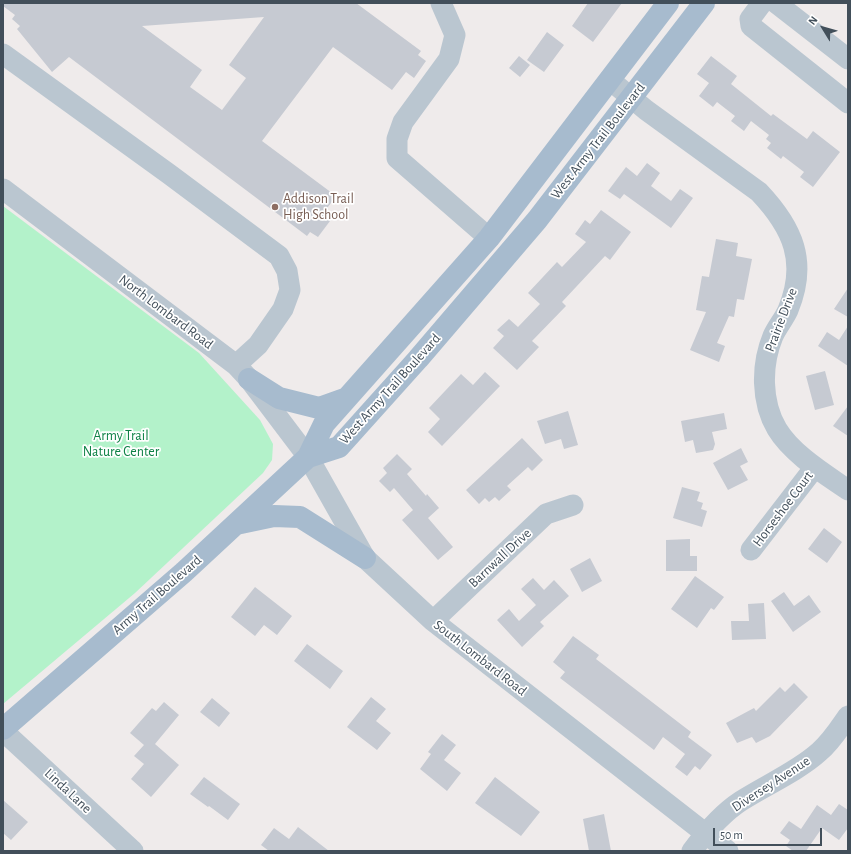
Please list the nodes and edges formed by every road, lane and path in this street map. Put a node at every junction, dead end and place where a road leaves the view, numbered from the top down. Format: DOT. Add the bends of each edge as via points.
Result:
graph roads {
  1 [pos="441,3"];
  2 [pos="668,3"];
  3 [pos="704,3"];
  4 [pos="762,3"];
  5 [pos="776,3"];
  6 [pos="3,54"];
  7 [pos="848,59"];
  8 [pos="610,80"];
  9 [pos="632,98"];
  10 [pos="848,103"];
  11 [pos="3,189"];
  12 [pos="489,238"];
  13 [pos="507,255"];
  14 [pos="243,372"];
  15 [pos="348,398"];
  16 [pos="308,457"];
  17 [pos="815,467"];
  18 [pos="848,490"];
  19 [pos="573,505"];
  20 [pos="235,525"];
  21 [pos="751,550"];
  22 [pos="365,558"];
  23 [pos="433,621"];
  24 [pos="848,716"];
  25 [pos="3,730"];
  26 [pos="699,828"];
  27 [pos="133,851"];
  28 [pos="692,851"];
  29 [pos="728,851"];
  1 -- 12 [label="street" via="455,35 449,59 403,122 397,139 397,158"];
  2 -- 8 [label="main road, West Army Trail Boulevard"];
  3 -- 9 [label="main road, West Army Trail Boulevard"];
  4 -- 10 [label="street" via="750,19 751,26"];
  5 -- 7 [label="street"];
  6 -- 14 [label="street" via="279,256 287,271 290,290 283,309"];
  8 -- 9 [label="street, Prairie Drive"];
  8 -- 12 [label="main road, West Army Trail Boulevard"];
  9 -- 13 [label="main road, West Army Trail Boulevard"];
  9 -- 17 [label="street, Prairie Drive" via="759,192 774,208 785,226 795,251 797,274 794,294 767,354 766,397 778,430 794,449"];
  11 -- 14 [label="street, North Lombard Road"];
  12 -- 13 [label="main road"];
  12 -- 15 [label="main road, West Army Trail Boulevard"];
  13 -- 16 [label="main road, West Army Trail Boulevard" via="340,447"];
  14 -- 15 [label="main road" via="278,398 318,408"];
  14 -- 16 [label="street, North Lombard Road"];
  15 -- 16 [label="main road, West Army Trail Boulevard" via="324,424"];
  16 -- 20 [label="main road, Army Trail Boulevard"];
  16 -- 22 [label="street, South Lombard Road"];
  17 -- 18 [label="street, Prairie Drive"];
  17 -- 21 [label="street, Horseshoe Court"];
  19 -- 23 [label="street, Barnwall Drive" via="546,514"];
  20 -- 22 [label="main road" via="274,516 300,517"];
  20 -- 25 [label="main road, Army Trail Boulevard"];
  22 -- 23 [label="street, South Lombard Road"];
  23 -- 26 [label="street, South Lombard Road"];
  24 -- 26 [label="street, Diversey Avenue" via="834,737 819,752"];
  25 -- 27 [label="street, Linda Lane"];
  26 -- 28 [label="street, Diversey Avenue"];
  26 -- 29 [label="street, South Lombard Road"];
}
